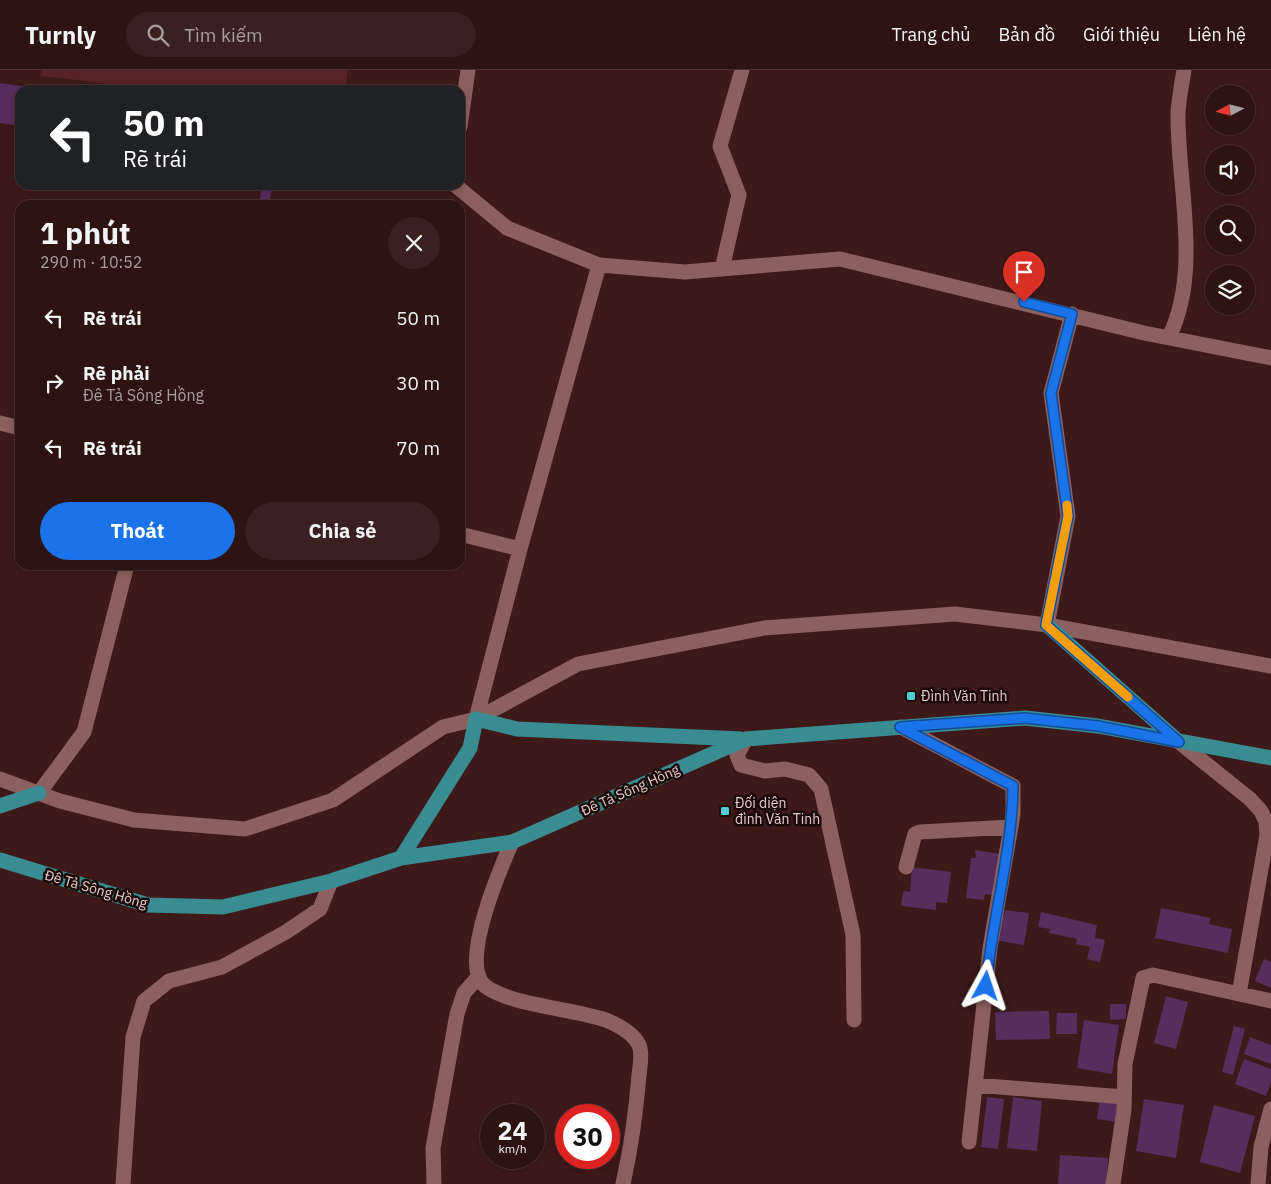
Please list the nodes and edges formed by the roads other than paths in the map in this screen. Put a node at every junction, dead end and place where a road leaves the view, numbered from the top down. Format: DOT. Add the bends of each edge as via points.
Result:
graph roads {
  1 [pos="468,70"];
  2 [pos="742,70"];
  3 [pos="1184,70"];
  4 [pos="465,91"];
  5 [pos="461,190"];
  6 [pos="599,265"];
  7 [pos="722,269"];
  8 [pos="1072,314"];
  9 [pos="1169,338"];
  10 [pos="1271,358"];
  11 [pos="0,423"];
  12 [pos="15,427"];
  13 [pos="465,535"];
  14 [pos="520,549"];
  15 [pos="126,570"];
  16 [pos="1046,625"];
  17 [pos="1271,666"];
  18 [pos="476,719"];
  19 [pos="900,727"];
  20 [pos="746,739"];
  21 [pos="1179,742"];
  22 [pos="1271,758"];
  23 [pos="0,779"];
  24 [pos="39,793"];
  25 [pos="0,806"];
  26 [pos="1011,827"];
  27 [pos="512,842"];
  28 [pos="401,858"];
  29 [pos="0,860"];
  30 [pos="906,867"];
  31 [pos="331,881"];
  32 [pos="479,976"];
  33 [pos="1240,994"];
  34 [pos="1271,1001"];
  35 [pos="854,1020"];
  36 [pos="975,1085"];
  37 [pos="1124,1097"];
  38 [pos="1271,1109"];
  39 [pos="969,1142"];
  40 [pos="123,1184"];
  41 [pos="434,1184"];
  42 [pos="623,1184"];
  43 [pos="1114,1184"];
  44 [pos="1258,1184"];
  1 -- 4 [label="street"];
  2 -- 7 [label="street" via="720,146 739,195"];
  3 -- 9 [label="street" via="1178,111 1186,258 1175,325"];
  5 -- 6 [label="street" via="507,228"];
  6 -- 7 [label="street" via="685,272"];
  6 -- 14 [label="street"];
  7 -- 8 [label="street" via="840,259"];
  8 -- 9 [label="street"];
  8 -- 16 [label="street" via="1051,393 1068,516"];
  9 -- 10 [label="street"];
  11 -- 12 [label="street"];
  13 -- 14 [label="street"];
  14 -- 18 [label="street"];
  15 -- 24 [label="street" via="84,732"];
  16 -- 17 [label="street"];
  16 -- 18 [label="street" via="955,614 764,628 578,664"];
  16 -- 21 [label="main road"];
  18 -- 20 [label="main road" via="517,729"];
  18 -- 24 [label="street" via="443,728 333,800 245,829 134,820"];
  18 -- 28 [label="main road" via="470,748"];
  19 -- 20 [label="main road, Đê Tả Sông Hồng"];
  19 -- 21 [label="main road, Đê Tả Sông Hồng" via="1025,718 1098,726"];
  19 -- 26 [label="street" via="1013,786"];
  20 -- 27 [label="main road, Đê Tả Sông Hồng"];
  20 -- 35 [label="street" via="737,755 741,765 809,775 821,789 853,935"];
  21 -- 22 [label="main road, Đê Tả Sông Hồng"];
  21 -- 33 [label="street" via="1250,799 1266,822 1266,844"];
  23 -- 24 [label="street"];
  24 -- 25 [label="main road"];
  26 -- 30 [label="street" via="920,832 915,834"];
  26 -- 36 [label="street" via="990,948"];
  27 -- 28 [label="main road, Đê Tả Sông Hồng"];
  27 -- 32 [label="street" via="488,902 478,946"];
  28 -- 31 [label="main road, Đê Tả Sông Hồng"];
  29 -- 31 [label="main road, Đê Tả Sông Hồng" via="148,905 222,907"];
  31 -- 40 [label="street" via="320,909 286,932 222,967 170,982 144,1001 133,1037"];
  32 -- 41 [label="street" via="464,993 457,1014 433,1148"];
  32 -- 42 [label="street" via="484,985 519,999 620,1025 640,1048 634,1128"];
  33 -- 34 [label="street"];
  33 -- 37 [label="street" via="1153,975 1143,978 1125,1064"];
  36 -- 37 [label="street"];
  36 -- 39 [label="street"];
  37 -- 43 [label="street"];
  38 -- 44 [label="street" via="1261,1147"];
}
